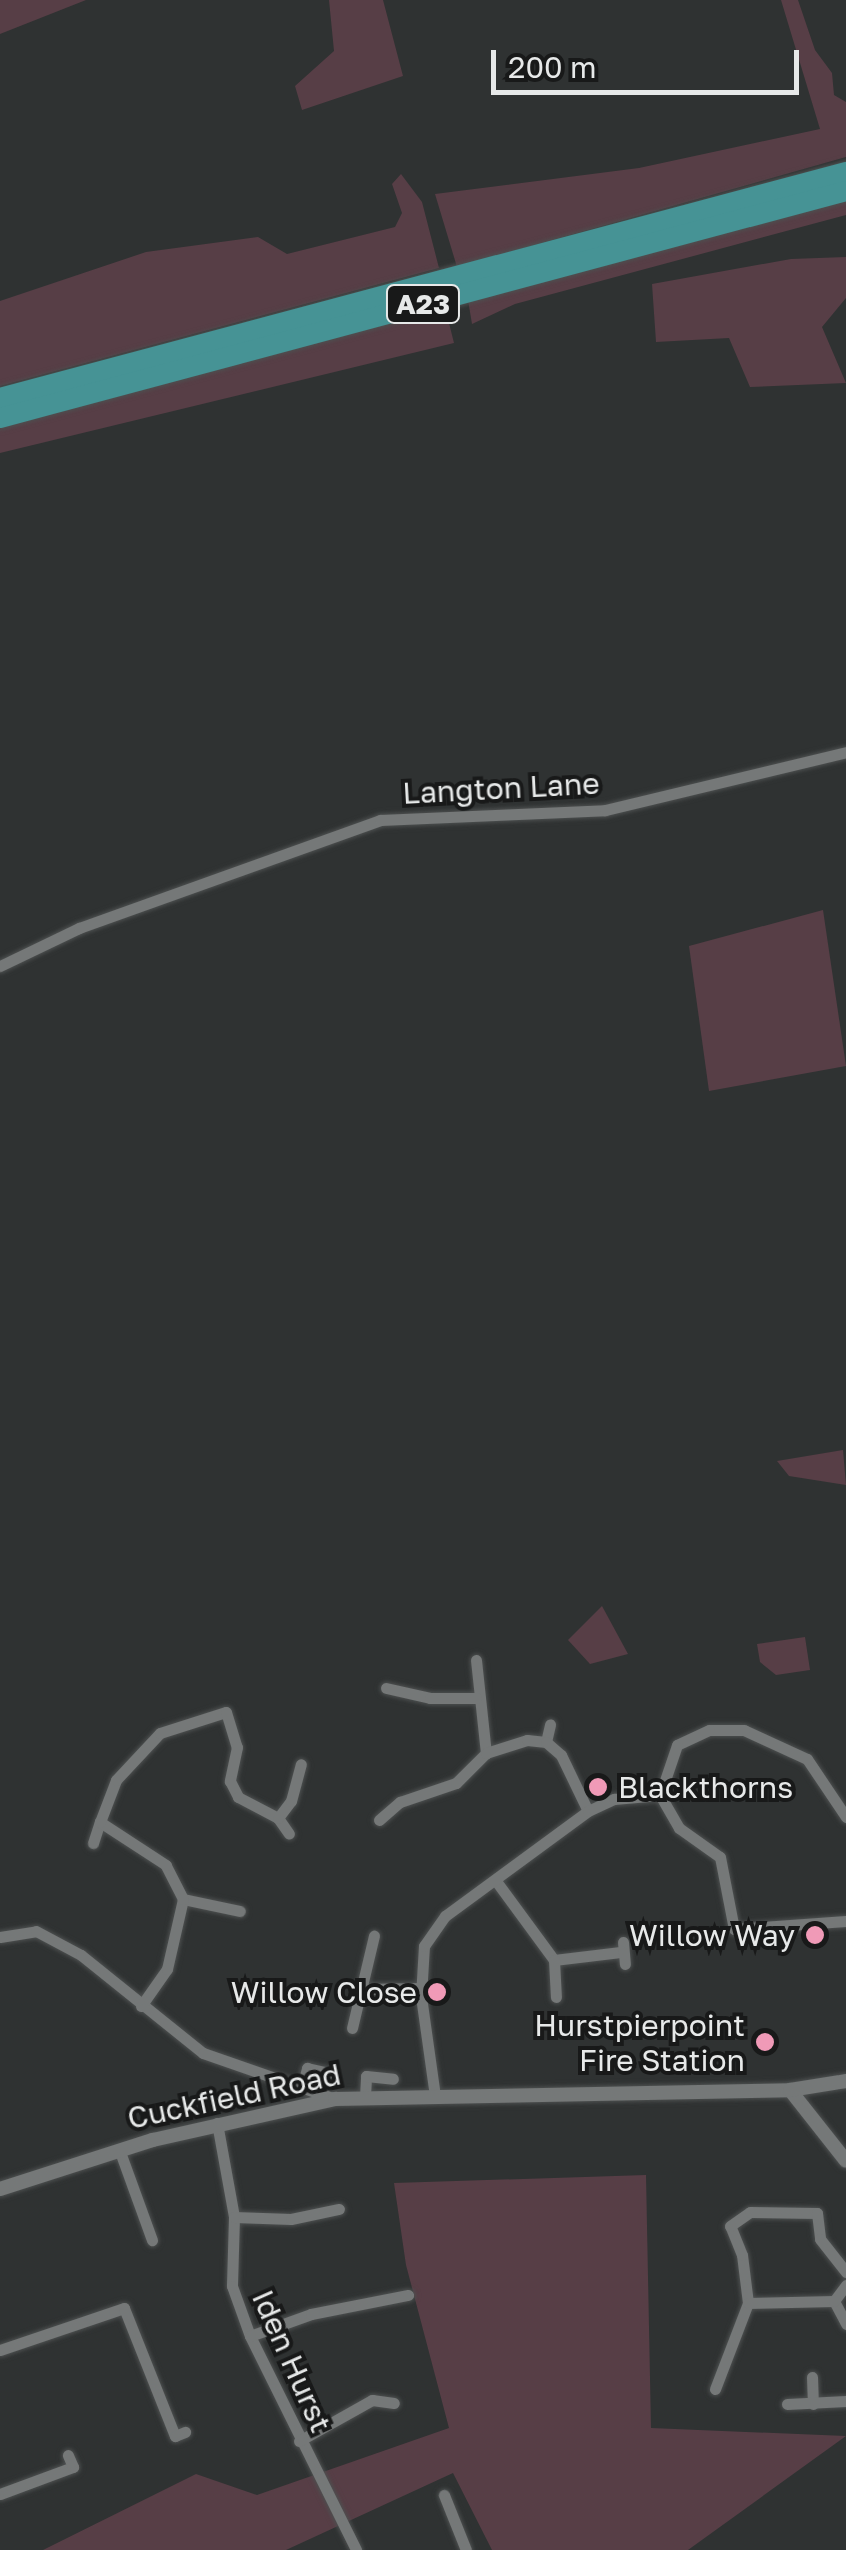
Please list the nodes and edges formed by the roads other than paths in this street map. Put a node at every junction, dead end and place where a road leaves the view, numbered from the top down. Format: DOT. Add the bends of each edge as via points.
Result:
graph roads {
  1 [pos="846,172"];
  2 [pos="846,191"];
  3 [pos="0,398"];
  4 [pos="0,418"];
  5 [pos="846,752"];
  6 [pos="0,966"];
  7 [pos="476,1660"];
  8 [pos="386,1688"];
  9 [pos="476,1698"];
  10 [pos="550,1724"];
  11 [pos="546,1742"];
  12 [pos="486,1753"];
  13 [pos="297,1766"];
  14 [pos="660,1795"];
  15 [pos="588,1811"];
  16 [pos="846,1817"];
  17 [pos="278,1818"];
  18 [pos="379,1820"];
  19 [pos="100,1822"];
  20 [pos="289,1834"];
  21 [pos="93,1843"];
  22 [pos="496,1882"];
  23 [pos="183,1899"];
  24 [pos="240,1910"];
  25 [pos="846,1921"];
  26 [pos="374,1936"];
  27 [pos="0,1937"];
  28 [pos="623,1952"];
  29 [pos="554,1960"];
  30 [pos="422,1988"];
  31 [pos="362,1989"];
  32 [pos="556,1997"];
  33 [pos="141,2006"];
  34 [pos="352,2028"];
  35 [pos="328,2074"];
  36 [pos="393,2078"];
  37 [pos="846,2082"];
  38 [pos="302,2086"];
  39 [pos="790,2090"];
  40 [pos="435,2096"];
  41 [pos="365,2097"];
  42 [pos="334,2099"];
  43 [pos="217,2123"];
  44 [pos="119,2149"];
  45 [pos="846,2162"];
  46 [pos="0,2189"];
  47 [pos="339,2209"];
  48 [pos="234,2218"];
  49 [pos="152,2240"];
  50 [pos="846,2272"];
  51 [pos="846,2284"];
  52 [pos="408,2294"];
  53 [pos="834,2302"];
  54 [pos="748,2303"];
  55 [pos="846,2324"];
  56 [pos="250,2336"];
  57 [pos="0,2350"];
  58 [pos="812,2377"];
  59 [pos="715,2389"];
  60 [pos="846,2402"];
  61 [pos="394,2403"];
  62 [pos="787,2404"];
  63 [pos="813,2404"];
  64 [pos="185,2432"];
  65 [pos="299,2441"];
  66 [pos="68,2455"];
  67 [pos="0,2494"];
  68 [pos="444,2494"];
  69 [pos="356,2550"];
  70 [pos="466,2550"];
  1 -- 3 [label="highway, A23"];
  2 -- 4 [label="highway, A23"];
  5 -- 6 [label="street, Langton Lane" via="605,810 380,820 79,928"];
  7 -- 9 [label="street"];
  8 -- 9 [label="street" via="430,1698"];
  9 -- 12 [label="street"];
  10 -- 11 [label="street"];
  11 -- 12 [label="street" via="528,1740"];
  11 -- 15 [label="street" via="561,1755"];
  12 -- 18 [label="street" via="456,1782 400,1802"];
  13 -- 17 [label="street" via="291,1801"];
  14 -- 15 [label="street" via="614,1798"];
  14 -- 16 [label="street" via="676,1745 709,1730 744,1730 807,1759"];
  14 -- 25 [label="street" via="679,1828 720,1857 734,1928"];
  15 -- 22 [label="street"];
  17 -- 19 [label="street" via="234,1792 232,1711 152,1739 116,1780"];
  17 -- 20 [label="street"];
  19 -- 21 [label="street"];
  19 -- 23 [label="street" via="166,1865"];
  22 -- 29 [label="street"];
  22 -- 30 [label="street" via="444,1916 424,1946"];
  23 -- 24 [label="street"];
  23 -- 33 [label="street" via="168,1969"];
  26 -- 31 [label="street"];
  27 -- 33 [label="street" via="36,1931 81,1956"];
  28 -- 29 [label="street"];
  29 -- 32 [label="street"];
  30 -- 31 [label="street"];
  30 -- 40 [label="street"];
  31 -- 34 [label="street"];
  33 -- 38 [label="street" via="202,2052"];
  35 -- 38 [label="street" via="307,2068"];
  36 -- 41 [label="street" via="366,2076"];
  37 -- 39 [label="street, Cuckfield Road"];
  38 -- 42 [label="street"];
  39 -- 40 [label="street, Cuckfield Road"];
  39 -- 45 [label="street"];
  40 -- 41 [label="street, Cuckfield Road"];
  41 -- 42 [label="street, Cuckfield Road"];
  42 -- 43 [label="street, Cuckfield Road"];
  43 -- 44 [label="street, Cuckfield Road"];
  43 -- 48 [label="street, Iden Hurst"];
  44 -- 46 [label="street, Cuckfield Road"];
  44 -- 49 [label="street"];
  47 -- 48 [label="street" via="290,2220"];
  48 -- 56 [label="street, Iden Hurst" via="232,2286"];
  50 -- 54 [label="street" via="820,2239 817,2213 750,2212 730,2226"];
  51 -- 53 [label="street"];
  52 -- 56 [label="street" via="311,2314"];
  53 -- 54 [label="street"];
  53 -- 55 [label="street"];
  54 -- 59 [label="street"];
  56 -- 65 [label="street, Iden Hurst"];
  57 -- 64 [label="street" via="124,2308 175,2436"];
  58 -- 63 [label="street"];
  60 -- 63 [label="street"];
  61 -- 65 [label="street" via="372,2400"];
  62 -- 63 [label="street"];
  65 -- 69 [label="street, Iden Hurst"];
  66 -- 67 [label="street" via="73,2467"];
  68 -- 70 [label="street"];
}
